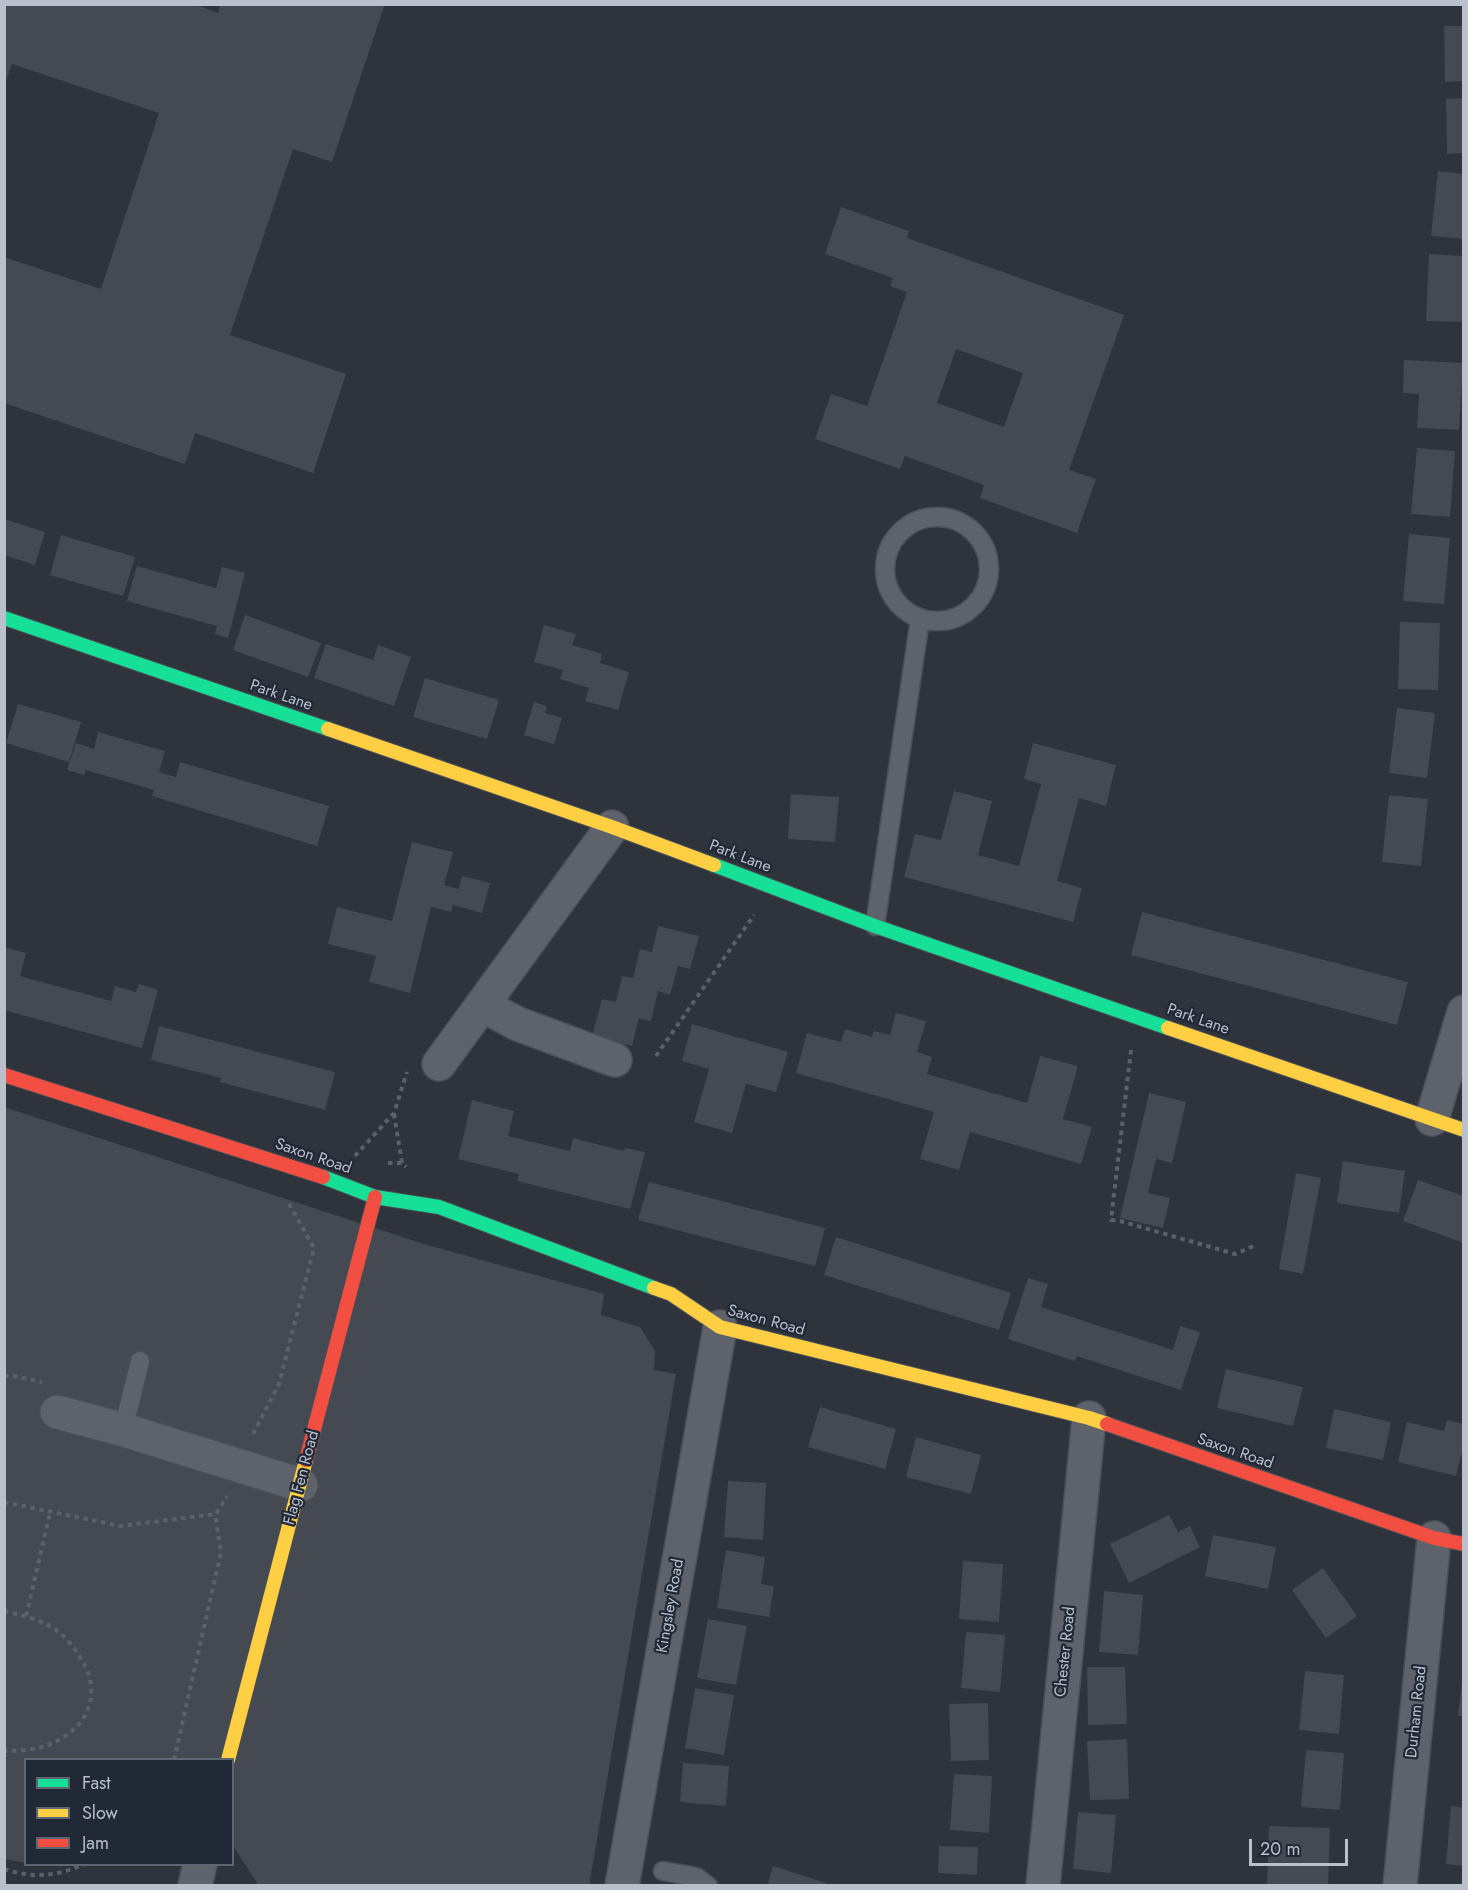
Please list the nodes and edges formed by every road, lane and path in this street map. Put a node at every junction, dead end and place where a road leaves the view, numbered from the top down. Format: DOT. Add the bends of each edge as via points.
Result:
graph roads {
  1 [pos="4,618"];
  2 [pos="920,619"];
  3 [pos="612,827"];
  4 [pos="774,888"];
  5 [pos="875,926"];
  6 [pos="482,1005"];
  7 [pos="1464,1012"];
  8 [pos="1138,1017"];
  9 [pos="656,1056"];
  10 [pos="615,1060"];
  11 [pos="425,1064"];
  12 [pos="4,1075"];
  13 [pos="394,1113"];
  14 [pos="1432,1119"];
  15 [pos="1464,1130"];
  16 [pos="351,1161"];
  17 [pos="402,1163"];
  18 [pos="375,1197"];
  19 [pos="286,1199"];
  20 [pos="1256,1245"];
  21 [pos="720,1327"];
  22 [pos="140,1361"];
  23 [pos="57,1412"];
  24 [pos="1089,1418"];
  25 [pos="123,1430"];
  26 [pos="244,1468"];
  27 [pos="301,1485"];
  28 [pos="4,1502"];
  29 [pos="50,1513"];
  30 [pos="215,1514"];
  31 [pos="1449,1541"];
  32 [pos="4,1611"];
  33 [pos="26,1616"];
  34 [pos="4,1751"];
  35 [pos="174,1758"];
  36 [pos="229,1758"];
  37 [pos="79,1866"];
  38 [pos="200,1866"];
  39 [pos="4,1869"];
  40 [pos="663,1870"];
  41 [pos="195,1886"];
  42 [pos="622,1886"];
  43 [pos="708,1886"];
  44 [pos="1043,1886"];
  45 [pos="1400,1886"];
  1 -- 3 [label="street, Park Lane"];
  2 -- 2 [label="lane" via="953,619 968,611 988,584 990,567 978,535 948,517 931,516 899,531 884,563 892,597"];
  2 -- 5 [label="lane"];
  3 -- 4 [label="street, Park Lane"];
  3 -- 6 [label="street"];
  4 -- 5 [label="street, Park Lane"];
  4 -- 9 [label="path"];
  5 -- 8 [label="street, Park Lane"];
  6 -- 10 [label="street" via="518,1024"];
  6 -- 11 [label="street"];
  7 -- 14 [label="street"];
  8 -- 14 [label="street, Park Lane"];
  8 -- 20 [label="path" via="1129,1061 1111,1220 1235,1254"];
  11 -- 13 [label="path" via="406,1073"];
  12 -- 18 [label="street, Saxon Road"];
  13 -- 16 [label="path"];
  13 -- 17 [label="path"];
  14 -- 15 [label="street, Park Lane"];
  18 -- 21 [label="street, Saxon Road" via="440,1207 671,1294"];
  18 -- 27 [label="street, Flag Fen Road"];
  19 -- 26 [label="path" via="314,1248 279,1384 250,1440"];
  21 -- 24 [label="street, Saxon Road"];
  21 -- 42 [label="street, Kingsley Road"];
  22 -- 25 [label="lane"];
  23 -- 25 [label="street"];
  24 -- 31 [label="street, Saxon Road"];
  24 -- 44 [label="street, Chester Road"];
  25 -- 26 [label="street"];
  26 -- 27 [label="street"];
  26 -- 30 [label="path"];
  27 -- 36 [label="street, Flag Fen Road"];
  28 -- 29 [label="path"];
  29 -- 30 [label="path" via="120,1526"];
  29 -- 33 [label="path"];
  30 -- 35 [label="path" via="221,1552"];
  31 -- 45 [label="street, Durham Road"];
  32 -- 33 [label="path"];
  33 -- 34 [label="path" via="54,1628 76,1650 91,1676 93,1699 82,1722 68,1735 41,1747"];
  37 -- 39 [label="path" via="59,1873 25,1876"];
  38 -- 41 [label="street"];
  40 -- 43 [label="lane" via="696,1877"];
}
